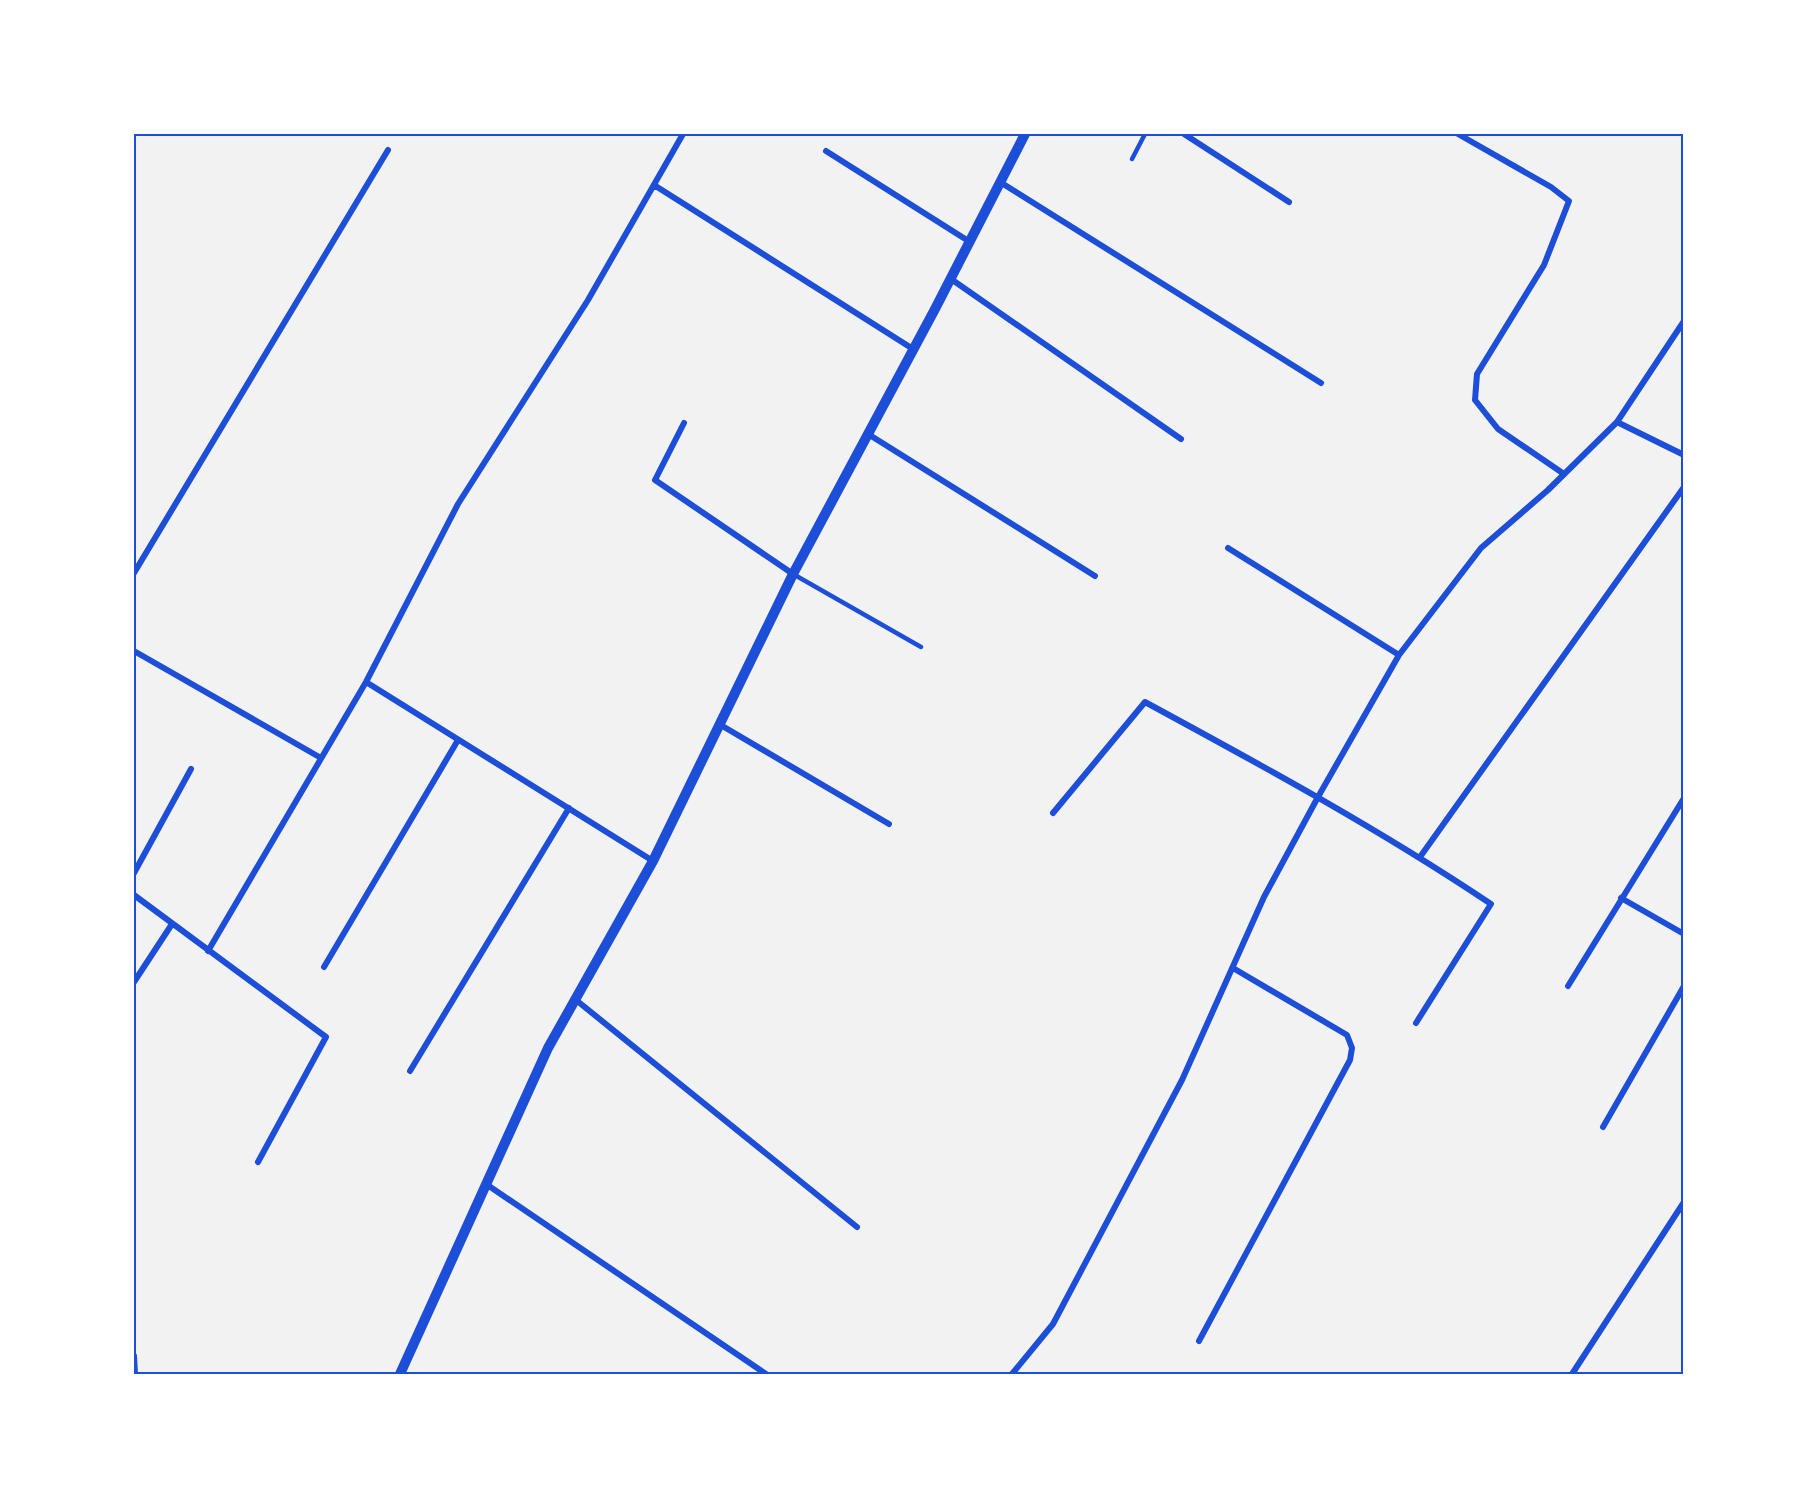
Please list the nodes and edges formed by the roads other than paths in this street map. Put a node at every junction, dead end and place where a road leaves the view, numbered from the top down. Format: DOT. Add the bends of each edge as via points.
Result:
graph roads {
  1 [pos="683,134"];
  2 [pos="1025,134"];
  3 [pos="1146,134"];
  4 [pos="1184,134"];
  5 [pos="1458,134"];
  6 [pos="388,150"];
  7 [pos="826,151"];
  8 [pos="1132,159"];
  9 [pos="1000,182"];
  10 [pos="654,185"];
  11 [pos="1289,202"];
  12 [pos="970,243"];
  13 [pos="951,279"];
  14 [pos="1683,321"];
  15 [pos="914,349"];
  16 [pos="1321,383"];
  17 [pos="1617,422"];
  18 [pos="684,423"];
  19 [pos="868,434"];
  20 [pos="1181,439"];
  21 [pos="1683,455"];
  22 [pos="1564,474"];
  23 [pos="1683,487"];
  24 [pos="1228,548"];
  25 [pos="134,573"];
  26 [pos="794,574"];
  27 [pos="1095,576"];
  28 [pos="921,647"];
  29 [pos="134,651"];
  30 [pos="1400,655"];
  31 [pos="366,682"];
  32 [pos="718,724"];
  33 [pos="458,740"];
  34 [pos="321,758"];
  35 [pos="191,769"];
  36 [pos="1318,796"];
  37 [pos="1683,798"];
  38 [pos="569,808"];
  39 [pos="1053,813"];
  40 [pos="889,824"];
  41 [pos="1420,857"];
  42 [pos="653,861"];
  43 [pos="134,873"];
  44 [pos="134,895"];
  45 [pos="1621,898"];
  46 [pos="172,924"];
  47 [pos="1683,934"];
  48 [pos="208,951"];
  49 [pos="324,967"];
  50 [pos="1233,968"];
  51 [pos="134,982"];
  52 [pos="1568,986"];
  53 [pos="1683,986"];
  54 [pos="576,1000"];
  55 [pos="1416,1023"];
  56 [pos="410,1071"];
  57 [pos="1603,1127"];
  58 [pos="258,1162"];
  59 [pos="486,1184"];
  60 [pos="1683,1202"];
  61 [pos="857,1227"];
  62 [pos="1199,1341"];
  63 [pos="134,1356"];
  64 [pos="135,1374"];
  65 [pos="400,1374"];
  66 [pos="766,1374"];
  67 [pos="1012,1374"];
  68 [pos="1572,1374"];
  1 -- 10 [label="street"];
  2 -- 9 [label="street"];
  3 -- 8 [label="lane"];
  4 -- 11 [label="street"];
  5 -- 22 [label="street" via="1569,201 1544,265 1477,374 1475,400 1498,429"];
  6 -- 25 [label="street"];
  7 -- 12 [label="street"];
  9 -- 12 [label="street"];
  9 -- 16 [label="street"];
  10 -- 15 [label="street"];
  10 -- 31 [label="street" via="588,300 458,504"];
  12 -- 13 [label="street"];
  13 -- 15 [label="street"];
  13 -- 20 [label="street"];
  14 -- 17 [label="street"];
  15 -- 19 [label="street"];
  17 -- 21 [label="street"];
  17 -- 22 [label="street"];
  18 -- 26 [label="street" via="655,480"];
  19 -- 26 [label="street"];
  19 -- 27 [label="street"];
  22 -- 30 [label="street" via="1481,548"];
  23 -- 41 [label="street"];
  24 -- 30 [label="street"];
  26 -- 28 [label="lane"];
  26 -- 32 [label="street"];
  29 -- 34 [label="street"];
  30 -- 36 [label="street"];
  31 -- 33 [label="street"];
  31 -- 34 [label="street"];
  32 -- 40 [label="street"];
  32 -- 42 [label="street"];
  33 -- 38 [label="street"];
  33 -- 49 [label="street"];
  34 -- 48 [label="street"];
  35 -- 43 [label="street"];
  36 -- 39 [label="street" via="1145,702"];
  36 -- 41 [label="street"];
  36 -- 50 [label="street" via="1264,897"];
  37 -- 45 [label="street"];
  38 -- 42 [label="street"];
  38 -- 56 [label="street"];
  41 -- 55 [label="street" via="1491,904"];
  42 -- 54 [label="street"];
  44 -- 46 [label="street"];
  45 -- 47 [label="street"];
  45 -- 52 [label="street"];
  46 -- 48 [label="street"];
  46 -- 51 [label="street"];
  48 -- 58 [label="street" via="326,1037"];
  50 -- 62 [label="street" via="1347,1035 1352,1048 1350,1060"];
  50 -- 67 [label="street" via="1182,1080 1053,1324"];
  53 -- 57 [label="street"];
  54 -- 59 [label="street" via="548,1048"];
  54 -- 61 [label="street"];
  59 -- 65 [label="street"];
  59 -- 66 [label="street"];
  60 -- 68 [label="street"];
  63 -- 64 [label="street"];
}
